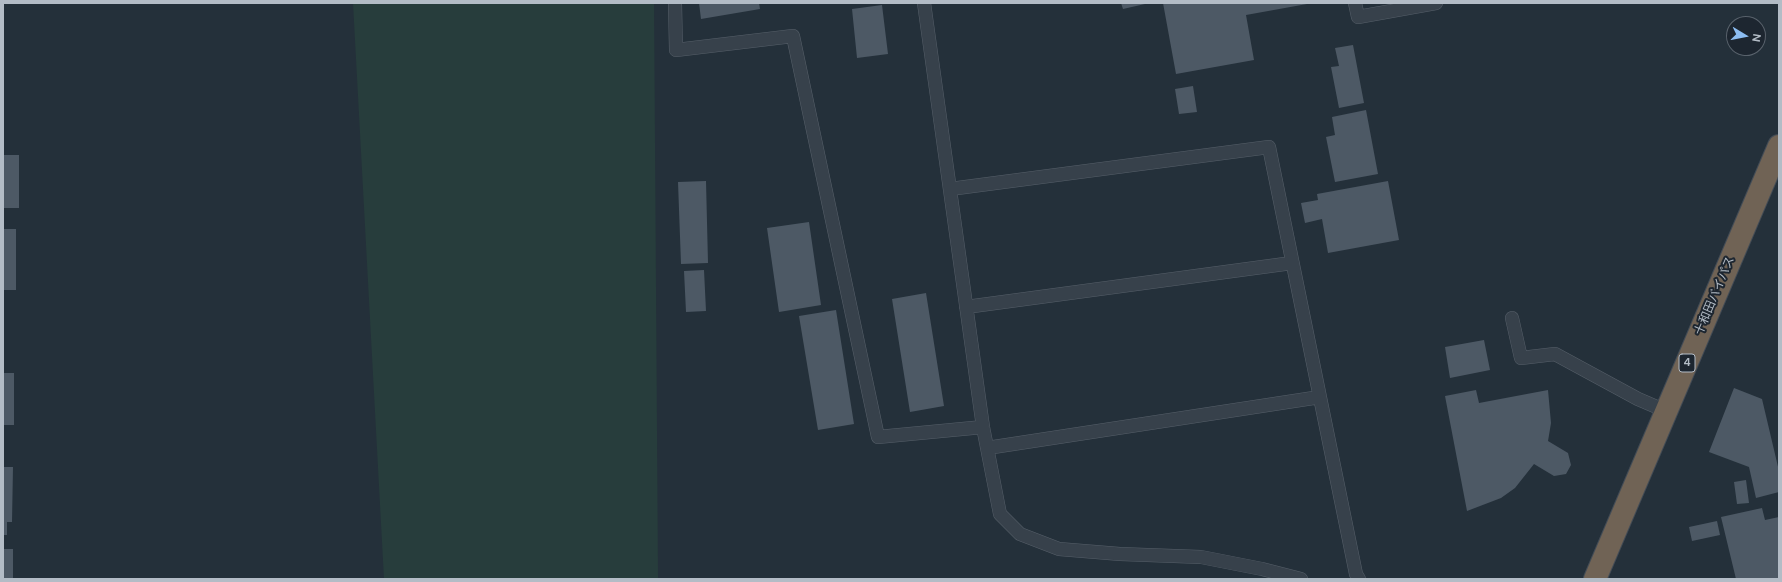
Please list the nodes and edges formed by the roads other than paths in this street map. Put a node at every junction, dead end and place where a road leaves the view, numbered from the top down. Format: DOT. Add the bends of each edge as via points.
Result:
graph roads {
  1 [pos="675,3"];
  2 [pos="924,3"];
  3 [pos="1355,3"];
  4 [pos="1436,3"];
  5 [pos="1779,146"];
  6 [pos="950,189"];
  7 [pos="1292,263"];
  8 [pos="966,308"];
  9 [pos="1512,318"];
  10 [pos="1320,397"];
  11 [pos="1666,412"];
  12 [pos="983,427"];
  13 [pos="987,448"];
  14 [pos="1301,579"];
  15 [pos="1359,579"];
  16 [pos="1595,579"];
  1 -- 12 [label="lane" via="676,50 793,36 878,437"];
  2 -- 6 [label="lane"];
  3 -- 4 [label="lane" via="1358,17"];
  5 -- 11 [label="highway, 十和田バイパス / 4"];
  6 -- 7 [label="lane" via="1269,148"];
  6 -- 8 [label="lane"];
  7 -- 8 [label="lane"];
  7 -- 10 [label="lane"];
  8 -- 12 [label="lane"];
  9 -- 11 [label="lane" via="1521,358 1555,354"];
  10 -- 13 [label="lane"];
  10 -- 15 [label="lane"];
  11 -- 16 [label="highway, 十和田バイパス / 4"];
  12 -- 13 [label="lane"];
  13 -- 14 [label="lane" via="1000,514 1020,534 1059,548 1120,554 1201,557"];
}
